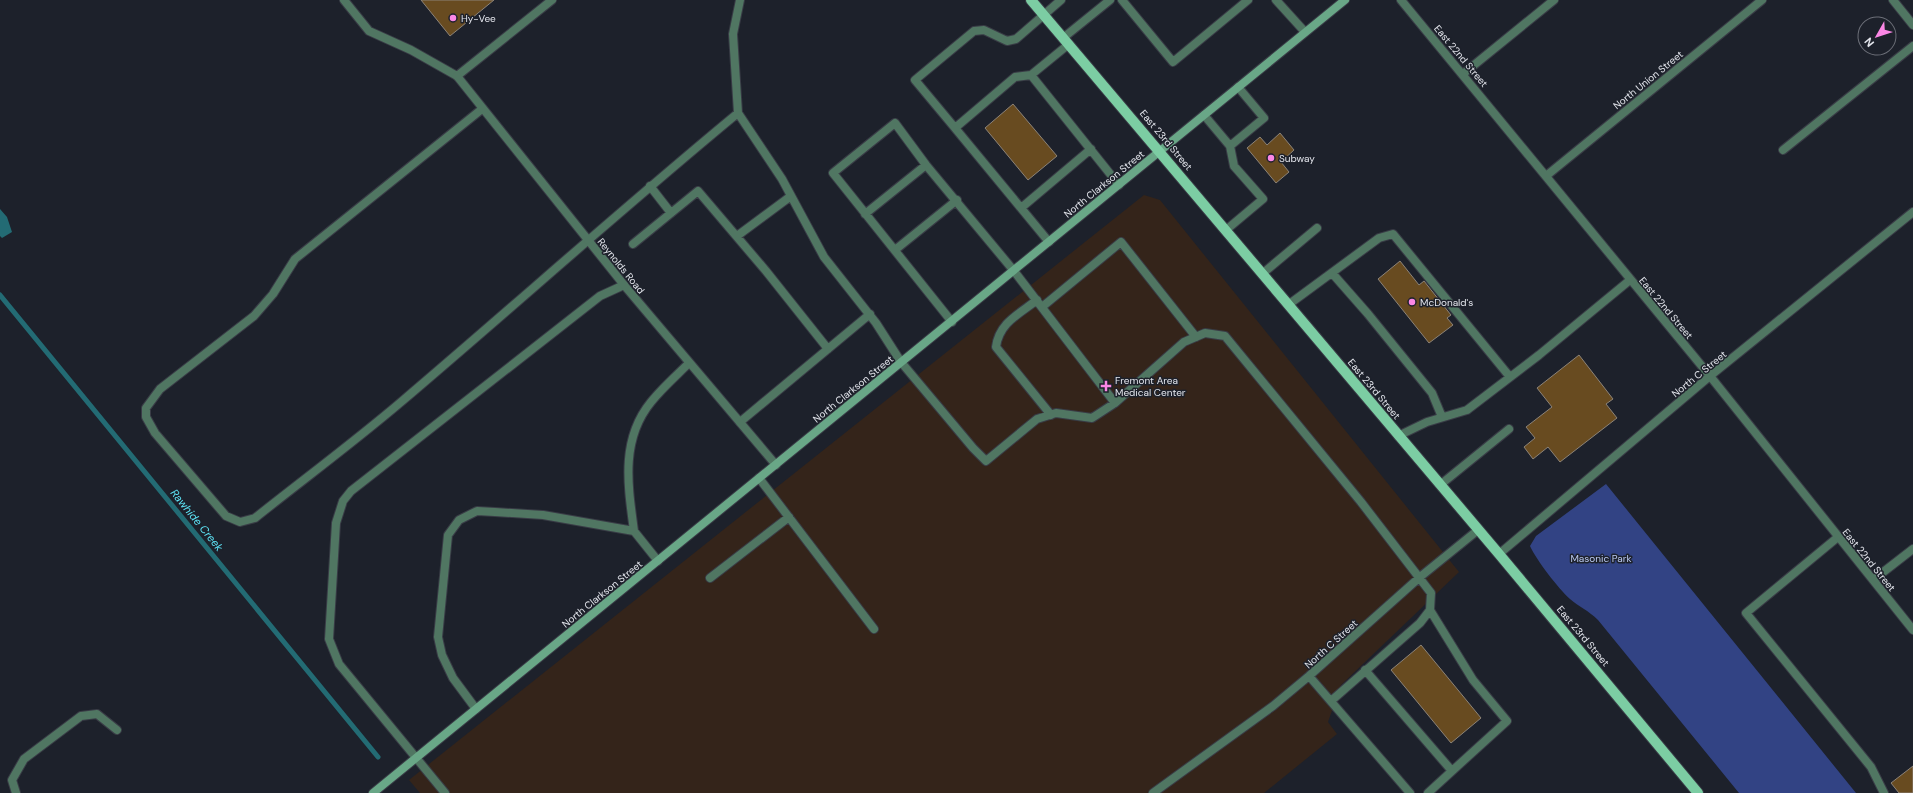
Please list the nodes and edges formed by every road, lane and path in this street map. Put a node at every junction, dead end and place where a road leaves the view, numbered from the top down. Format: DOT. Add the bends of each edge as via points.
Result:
graph roads {
  1 [pos="344,0"];
  2 [pos="552,0"];
  3 [pos="740,0"];
  4 [pos="1031,0"];
  5 [pos="1061,0"];
  6 [pos="1110,0"];
  7 [pos="1122,0"];
  8 [pos="1248,0"];
  9 [pos="1276,0"];
  10 [pos="1345,0"];
  11 [pos="1401,0"];
  12 [pos="1554,0"];
  13 [pos="1762,0"];
  14 [pos="1893,0"];
  15 [pos="1044,15"];
  16 [pos="1913,24"];
  17 [pos="1305,32"];
  18 [pos="1066,41"];
  19 [pos="1913,46"];
  20 [pos="1463,74"];
  21 [pos="1032,75"];
  22 [pos="457,76"];
  23 [pos="1238,87"];
  24 [pos="482,109"];
  25 [pos="738,113"];
  26 [pos="1204,115"];
  27 [pos="954,128"];
  28 [pos="1230,146"];
  29 [pos="1091,150"];
  30 [pos="1783,150"];
  31 [pos="1160,152"];
  32 [pos="926,165"];
  33 [pos="1546,176"];
  34 [pos="1119,185"];
  35 [pos="650,186"];
  36 [pos="791,196"];
  37 [pos="957,200"];
  38 [pos="1021,208"];
  39 [pos="1913,212"];
  40 [pos="671,213"];
  41 [pos="865,214"];
  42 [pos="1317,228"];
  43 [pos="1226,230"];
  44 [pos="736,236"];
  45 [pos="589,242"];
  46 [pos="1049,242"];
  47 [pos="633,244"];
  48 [pos="894,250"];
  49 [pos="1014,271"];
  50 [pos="1332,273"];
  51 [pos="1262,274"];
  52 [pos="1630,280"];
  53 [pos="624,285"];
  54 [pos="1036,300"];
  55 [pos="1288,305"];
  56 [pos="1042,307"];
  57 [pos="870,314"];
  58 [pos="952,322"];
  59 [pos="1196,337"];
  60 [pos="828,349"];
  61 [pos="901,362"];
  62 [pos="689,363"];
  63 [pos="1710,376"];
  64 [pos="1510,378"];
  65 [pos="1115,403"];
  66 [pos="1051,415"];
  67 [pos="1442,417"];
  68 [pos="740,422"];
  69 [pos="1509,429"];
  70 [pos="1398,436"];
  71 [pos="776,464"];
  72 [pos="759,478"];
  73 [pos="1440,485"];
  74 [pos="789,516"];
  75 [pos="1478,530"];
  76 [pos="634,531"];
  77 [pos="1838,537"];
  78 [pos="1913,549"];
  79 [pos="1499,554"];
  80 [pos="658,561"];
  81 [pos="1420,577"];
  82 [pos="710,578"];
  83 [pos="1873,580"];
  84 [pos="1430,610"];
  85 [pos="874,629"];
  86 [pos="1913,630"];
  87 [pos="1366,670"];
  88 [pos="1309,676"];
  89 [pos="1331,702"];
  90 [pos="476,709"];
  91 [pos="117,730"];
  92 [pos="416,757"];
  93 [pos="1452,771"];
  94 [pos="16,793"];
  95 [pos="373,793"];
  96 [pos="445,793"];
  97 [pos="1153,793"];
  98 [pos="1410,793"];
  99 [pos="1428,793"];
  100 [pos="1698,793"];
  101 [pos="1884,793"];
  1 -- 22 [label="street" via="369,31 411,50"];
  2 -- 22 [label="street"];
  3 -- 25 [label="street" via="733,34"];
  4 -- 15 [label="main road, East 23rd Street"];
  5 -- 15 [label="street"];
  6 -- 18 [label="street"];
  7 -- 8 [label="street" via="1173,62"];
  9 -- 17 [label="street"];
  10 -- 17 [label="street, North Clarkson Street"];
  11 -- 20 [label="street, East 22nd Street"];
  12 -- 20 [label="street"];
  13 -- 33 [label="street, North Union Street"];
  14 -- 16 [label="street"];
  15 -- 18 [label="main road, East 23rd Street"];
  15 -- 27 [label="street" via="1016,39 1007,41 984,30 974,31 915,80"];
  17 -- 23 [label="street, North Clarkson Street"];
  18 -- 21 [label="street"];
  18 -- 31 [label="main road, East 23rd Street"];
  19 -- 30 [label="street"];
  20 -- 33 [label="street, East 22nd Street"];
  21 -- 27 [label="street" via="1015,78"];
  21 -- 29 [label="street"];
  22 -- 24 [label="street, Reynolds Road"];
  23 -- 26 [label="street, North Clarkson Street"];
  23 -- 28 [label="street" via="1264,118"];
  24 -- 45 [label="street, Reynolds Road"];
  24 -- 45 [label="street" via="295,259 273,294 254,316 160,389 146,408 146,417 155,433 226,516 240,522 255,518 400,403"];
  25 -- 35 [label="street"];
  25 -- 36 [label="street"];
  26 -- 28 [label="street"];
  26 -- 31 [label="street, North Clarkson Street"];
  27 -- 38 [label="street"];
  28 -- 43 [label="street" via="1234,166 1263,199"];
  29 -- 34 [label="street"];
  29 -- 38 [label="street"];
  31 -- 34 [label="street, North Clarkson Street"];
  31 -- 43 [label="main road, East 23rd Street"];
  32 -- 37 [label="street"];
  32 -- 41 [label="street"];
  32 -- 41 [label="street" via="895,123 833,172"];
  33 -- 52 [label="street, East 22nd Street"];
  34 -- 46 [label="street, North Clarkson Street"];
  35 -- 40 [label="street"];
  35 -- 45 [label="street"];
  36 -- 44 [label="street"];
  36 -- 57 [label="street" via="824,256"];
  37 -- 48 [label="street"];
  37 -- 49 [label="street"];
  38 -- 46 [label="street"];
  39 -- 63 [label="street, North C Street"];
  40 -- 44 [label="street" via="698,191"];
  40 -- 47 [label="street"];
  41 -- 48 [label="street"];
  42 -- 51 [label="street"];
  43 -- 51 [label="main road, East 23rd Street"];
  44 -- 60 [label="street"];
  45 -- 53 [label="street, Reynolds Road"];
  46 -- 49 [label="street, North Clarkson Street"];
  48 -- 58 [label="street"];
  49 -- 54 [label="street"];
  49 -- 58 [label="street, North Clarkson Street"];
  50 -- 55 [label="street"];
  50 -- 64 [label="street" via="1379,238 1393,234"];
  50 -- 67 [label="street" via="1432,393"];
  51 -- 55 [label="main road, East 23rd Street"];
  52 -- 63 [label="street, East 22nd Street"];
  52 -- 64 [label="street"];
  53 -- 62 [label="street, Reynolds Road"];
  53 -- 92 [label="street" via="600,296 351,491 343,501 336,523 329,640 339,664"];
  54 -- 56 [label="street"];
  54 -- 66 [label="street" via="1005,325 997,336 996,348"];
  55 -- 70 [label="main road, East 23rd Street"];
  56 -- 59 [label="street" via="1120,242"];
  56 -- 65 [label="street"];
  57 -- 60 [label="street"];
  57 -- 61 [label="street"];
  58 -- 61 [label="street, North Clarkson Street"];
  59 -- 65 [label="street" via="1184,342"];
  59 -- 81 [label="street" via="1205,333 1225,336"];
  60 -- 68 [label="street"];
  61 -- 66 [label="street" via="986,461 1037,419"];
  61 -- 71 [label="street, North Clarkson Street"];
  62 -- 68 [label="street, Reynolds Road"];
  62 -- 76 [label="street" via="650,402 637,424 632,439 628,482"];
  63 -- 77 [label="street, East 22nd Street"];
  63 -- 79 [label="street, North C Street"];
  64 -- 67 [label="street" via="1467,410"];
  65 -- 66 [label="street" via="1092,418 1056,413"];
  67 -- 70 [label="street"];
  68 -- 71 [label="street, Reynolds Road"];
  69 -- 73 [label="street"];
  70 -- 73 [label="main road, East 23rd Street"];
  71 -- 72 [label="street, North Clarkson Street"];
  72 -- 74 [label="street"];
  72 -- 80 [label="street, North Clarkson Street"];
  73 -- 75 [label="main road, East 23rd Street"];
  74 -- 82 [label="street"];
  74 -- 85 [label="street"];
  75 -- 79 [label="main road, East 23rd Street"];
  75 -- 81 [label="street, North C Street"];
  76 -- 80 [label="street"];
  76 -- 90 [label="street" via="543,515 478,511 459,520 448,535 438,637 442,655 453,678"];
  77 -- 83 [label="street, East 22nd Street"];
  77 -- 101 [label="street" via="1746,613 1871,767"];
  78 -- 83 [label="street"];
  79 -- 100 [label="main road, East 23rd Street"];
  80 -- 90 [label="street, North Clarkson Street"];
  81 -- 84 [label="street" via="1431,593"];
  81 -- 88 [label="street, North C Street"];
  83 -- 86 [label="street, East 22nd Street"];
  84 -- 87 [label="street" via="1420,623"];
  84 -- 93 [label="street" via="1473,680 1507,721"];
  87 -- 89 [label="street"];
  87 -- 93 [label="street"];
  88 -- 89 [label="street"];
  88 -- 97 [label="street, North C Street" via="1273,706"];
  89 -- 98 [label="street"];
  90 -- 92 [label="street, North Clarkson Street"];
  91 -- 94 [label="street" via="97,714 81,716 24,759 12,780"];
  92 -- 95 [label="street, North Clarkson Street"];
  92 -- 96 [label="street"];
  93 -- 99 [label="street"];
}
